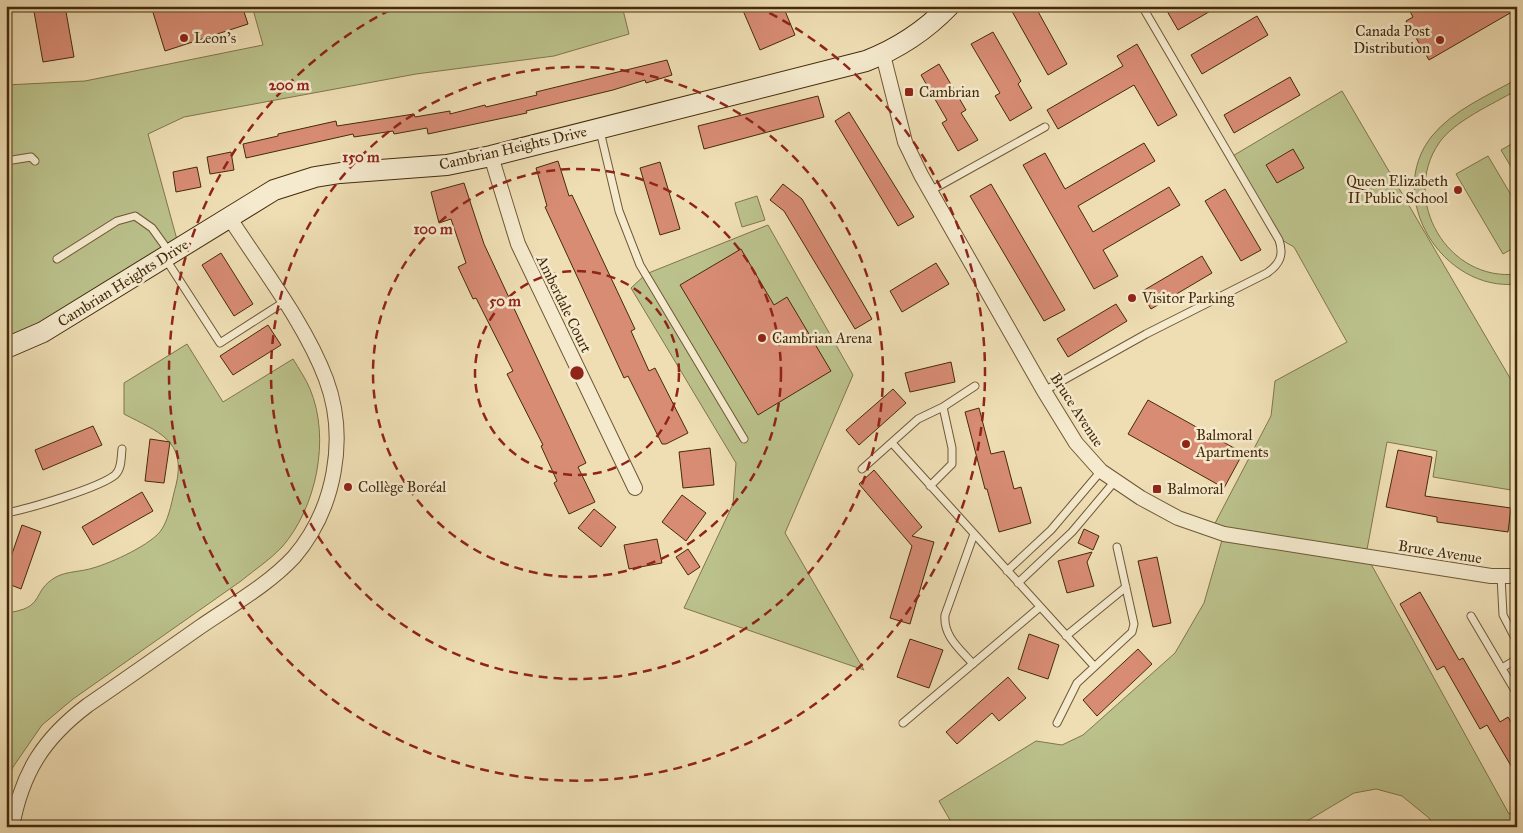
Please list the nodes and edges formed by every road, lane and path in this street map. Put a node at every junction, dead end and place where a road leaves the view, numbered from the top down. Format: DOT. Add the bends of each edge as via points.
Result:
graph roads {
  1 [pos="949,6"];
  2 [pos="1142,6"];
  3 [pos="883,55"];
  4 [pos="1045,127"];
  5 [pos="599,128"];
  6 [pos="490,156"];
  7 [pos="6,161"];
  8 [pos="35,161"];
  9 [pos="930,191"];
  10 [pos="229,217"];
  11 [pos="168,255"];
  12 [pos="57,260"];
  13 [pos="284,302"];
  14 [pos="6,348"];
  15 [pos="975,386"];
  16 [pos="1044,391"];
  17 [pos="943,407"];
  18 [pos="744,438"];
  19 [pos="892,443"];
  20 [pos="122,449"];
  21 [pos="862,469"];
  22 [pos="1101,471"];
  23 [pos="1115,481"];
  24 [pos="930,486"];
  25 [pos="635,488"];
  26 [pos="6,513"];
  27 [pos="974,534"];
  28 [pos="1117,547"];
  29 [pos="1007,571"];
  30 [pos="1501,576"];
  31 [pos="1517,576"];
  32 [pos="1018,583"];
  33 [pos="1126,587"];
  34 [pos="1040,606"];
  35 [pos="1471,616"];
  36 [pos="1066,636"];
  37 [pos="1517,642"];
  38 [pos="1517,659"];
  39 [pos="973,664"];
  40 [pos="1094,666"];
  41 [pos="1502,668"];
  42 [pos="1517,694"];
  43 [pos="903,723"];
  44 [pos="1057,723"];
  45 [pos="12,827"];
  1 -- 3 [label="street, Cambrian Heights Drive" via="926,28"];
  2 -- 16 [label="lane" via="1279,240 1282,255 1275,268 1267,273 1146,334"];
  3 -- 5 [label="street, Cambrian Heights Drive"];
  3 -- 9 [label="street, Bruce Avenue" via="905,142"];
  4 -- 9 [label="lane"];
  5 -- 6 [label="street, Cambrian Heights Drive"];
  5 -- 18 [label="lane" via="619,211 640,265"];
  6 -- 10 [label="street, Cambrian Heights Drive" via="447,166 315,177 274,190"];
  6 -- 25 [label="street, Amberdale Court" via="518,244"];
  7 -- 8 [label="lane" via="31,157"];
  9 -- 16 [label="street, Bruce Avenue"];
  10 -- 11 [label="street, Cambrian Heights Drive"];
  10 -- 13 [label="street"];
  11 -- 12 [label="lane" via="152,228 135,216 118,221"];
  11 -- 13 [label="lane" via="220,343"];
  11 -- 14 [label="street, Cambrian Heights Drive" via="43,332"];
  13 -- 45 [label="street" via="307,338 332,397 336,421 335,467 323,511 307,539 279,571 88,705 59,729 30,767 21,786"];
  15 -- 17 [label="lane"];
  16 -- 22 [label="street, Bruce Avenue" via="1076,443"];
  17 -- 19 [label="lane" via="918,419"];
  17 -- 24 [label="lane" via="952,464"];
  19 -- 21 [label="lane"];
  19 -- 24 [label="lane"];
  20 -- 26 [label="lane" via="116,474 43,504"];
  22 -- 23 [label="street, Bruce Avenue"];
  22 -- 29 [label="lane" via="1051,530"];
  23 -- 30 [label="street, Bruce Avenue" via="1178,518 1224,534"];
  23 -- 32 [label="lane" via="1072,532"];
  24 -- 27 [label="lane"];
  27 -- 29 [label="lane"];
  27 -- 39 [label="lane" via="944,624 952,641"];
  28 -- 33 [label="lane"];
  29 -- 32 [label="lane"];
  30 -- 31 [label="street, Bruce Avenue"];
  30 -- 37 [label="lane" via="1503,615"];
  32 -- 34 [label="lane"];
  33 -- 36 [label="lane"];
  33 -- 40 [label="lane" via="1134,624 1132,632"];
  34 -- 36 [label="lane"];
  34 -- 39 [label="lane"];
  35 -- 41 [label="lane"];
  36 -- 40 [label="lane"];
  38 -- 41 [label="lane"];
  39 -- 43 [label="lane"];
  40 -- 44 [label="lane" via="1077,683"];
  41 -- 42 [label="lane"];
}
